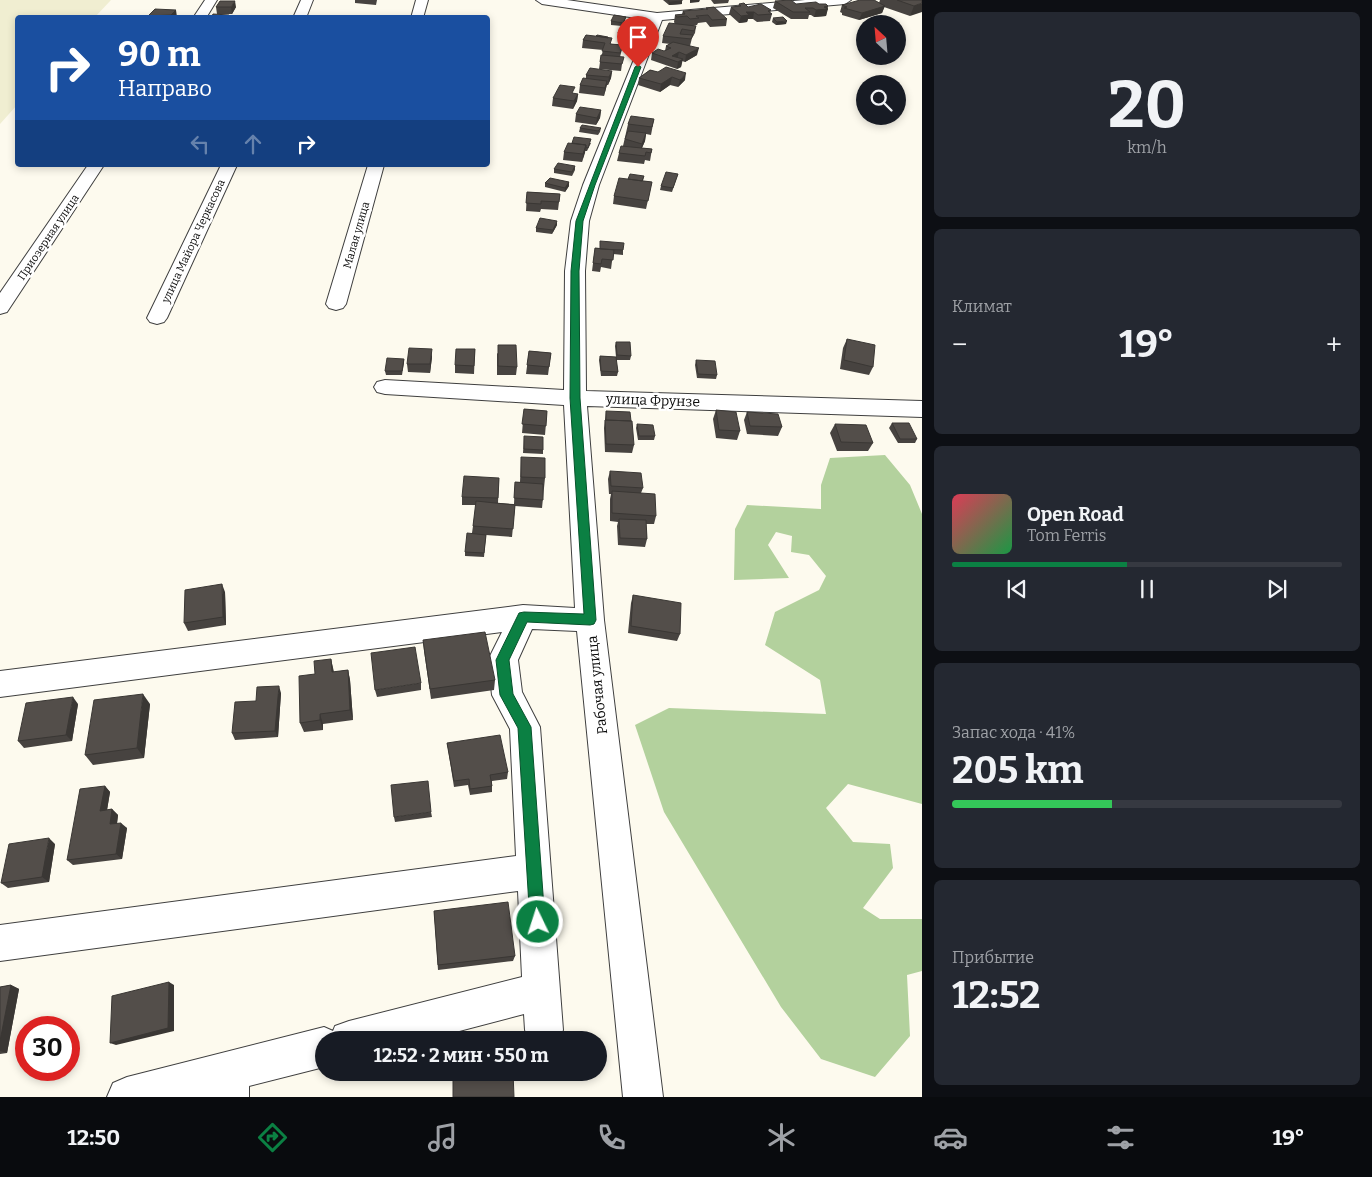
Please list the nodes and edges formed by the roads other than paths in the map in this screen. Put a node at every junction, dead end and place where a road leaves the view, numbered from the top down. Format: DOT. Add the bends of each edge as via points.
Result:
graph roads {
  1 [pos="211,0"];
  2 [pos="307,0"];
  3 [pos="422,0"];
  4 [pos="542,0"];
  5 [pos="845,0"];
  6 [pos="201,15"];
  7 [pos="300,15"];
  8 [pos="419,15"];
  9 [pos="657,17"];
  10 [pos="95,167"];
  11 [pos="228,167"];
  12 [pos="375,167"];
  13 [pos="336,304"];
  14 [pos="0,308"];
  15 [pos="157,318"];
  16 [pos="385,387"];
  17 [pos="575,398"];
  18 [pos="922,409"];
  19 [pos="524,617"];
  20 [pos="590,620"];
  21 [pos="0,684"];
  22 [pos="534,871"];
  23 [pos="0,943"];
  24 [pos="542,991"];
  25 [pos="544,1030"];
  26 [pos="385,1031"];
  27 [pos="315,1051"];
  28 [pos="229,1084"];
  29 [pos="127,1097"];
  30 [pos="643,1097"];
  1 -- 6 [label="street"];
  2 -- 7 [label="street"];
  3 -- 8 [label="street"];
  4 -- 9 [label="street"];
  5 -- 9 [label="street"];
  9 -- 17 [label="street, Рабочая улица" via="580,221 575,271"];
  10 -- 14 [label="street, Приозерная улица"];
  11 -- 15 [label="street, улица Майора Черкасова"];
  12 -- 13 [label="street, Малая улица"];
  16 -- 17 [label="street, улица Фрунзе"];
  17 -- 18 [label="street, улица Фрунзе"];
  17 -- 20 [label="street, Рабочая улица"];
  19 -- 20 [label="street"];
  19 -- 21 [label="street"];
  19 -- 22 [label="street" via="502,660 507,695 524,727"];
  20 -- 30 [label="street, Рабочая улица"];
  22 -- 23 [label="street"];
  22 -- 24 [label="street"];
  24 -- 25 [label="street"];
  24 -- 26 [label="street"];
  27 -- 28 [label="street"];
  28 -- 29 [label="street"];
}
